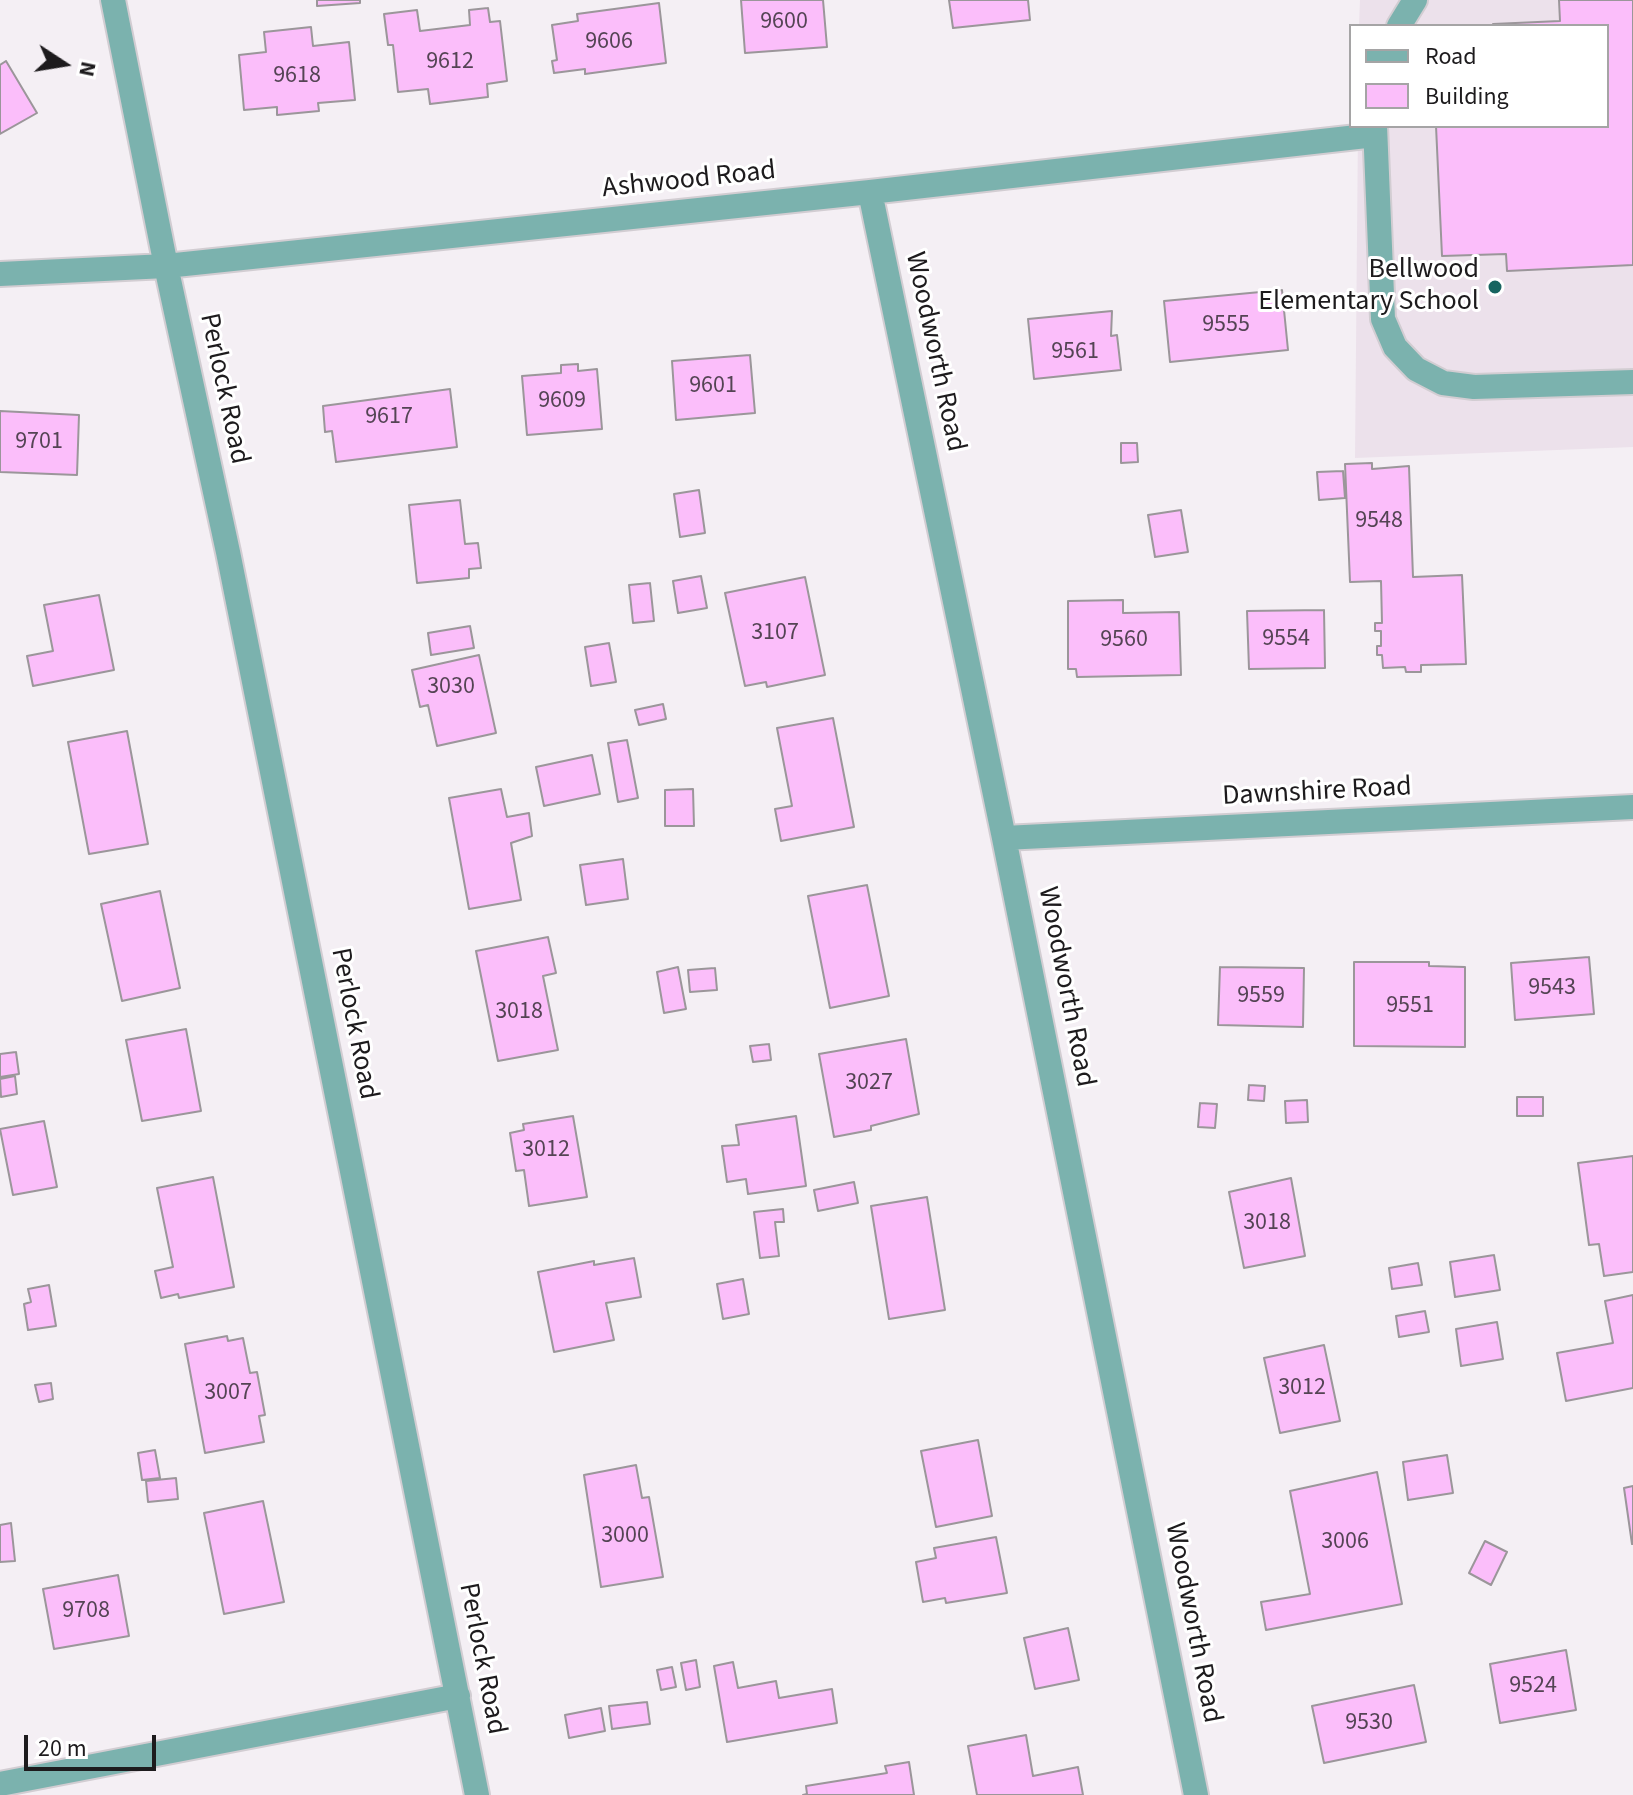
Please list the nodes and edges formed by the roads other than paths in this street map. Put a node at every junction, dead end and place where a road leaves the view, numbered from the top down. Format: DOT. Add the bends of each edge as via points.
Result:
graph roads {
  1 [pos="113,0"];
  2 [pos="1415,0"];
  3 [pos="1400,24"];
  4 [pos="1375,131"];
  5 [pos="870,192"];
  6 [pos="166,266"];
  7 [pos="0,274"];
  8 [pos="1633,382"];
  9 [pos="1633,807"];
  10 [pos="1004,838"];
  11 [pos="458,1696"];
  12 [pos="0,1784"];
  13 [pos="477,1795"];
  14 [pos="1196,1795"];
  1 -- 6 [label="street, Perlock Road"];
  2 -- 3 [label="street"];
  4 -- 5 [label="street, Ashwood Road"];
  4 -- 8 [label="street" via="1383,319 1395,347 1416,369 1443,383 1474,387"];
  5 -- 6 [label="street, Ashwood Road"];
  5 -- 10 [label="street, Woodworth Road"];
  6 -- 7 [label="street, Ashwood Road"];
  6 -- 11 [label="street, Perlock Road"];
  9 -- 10 [label="street, Dawnshire Road"];
  10 -- 14 [label="street, Woodworth Road"];
  11 -- 12 [label="street"];
  11 -- 13 [label="street, Perlock Road"];
}
